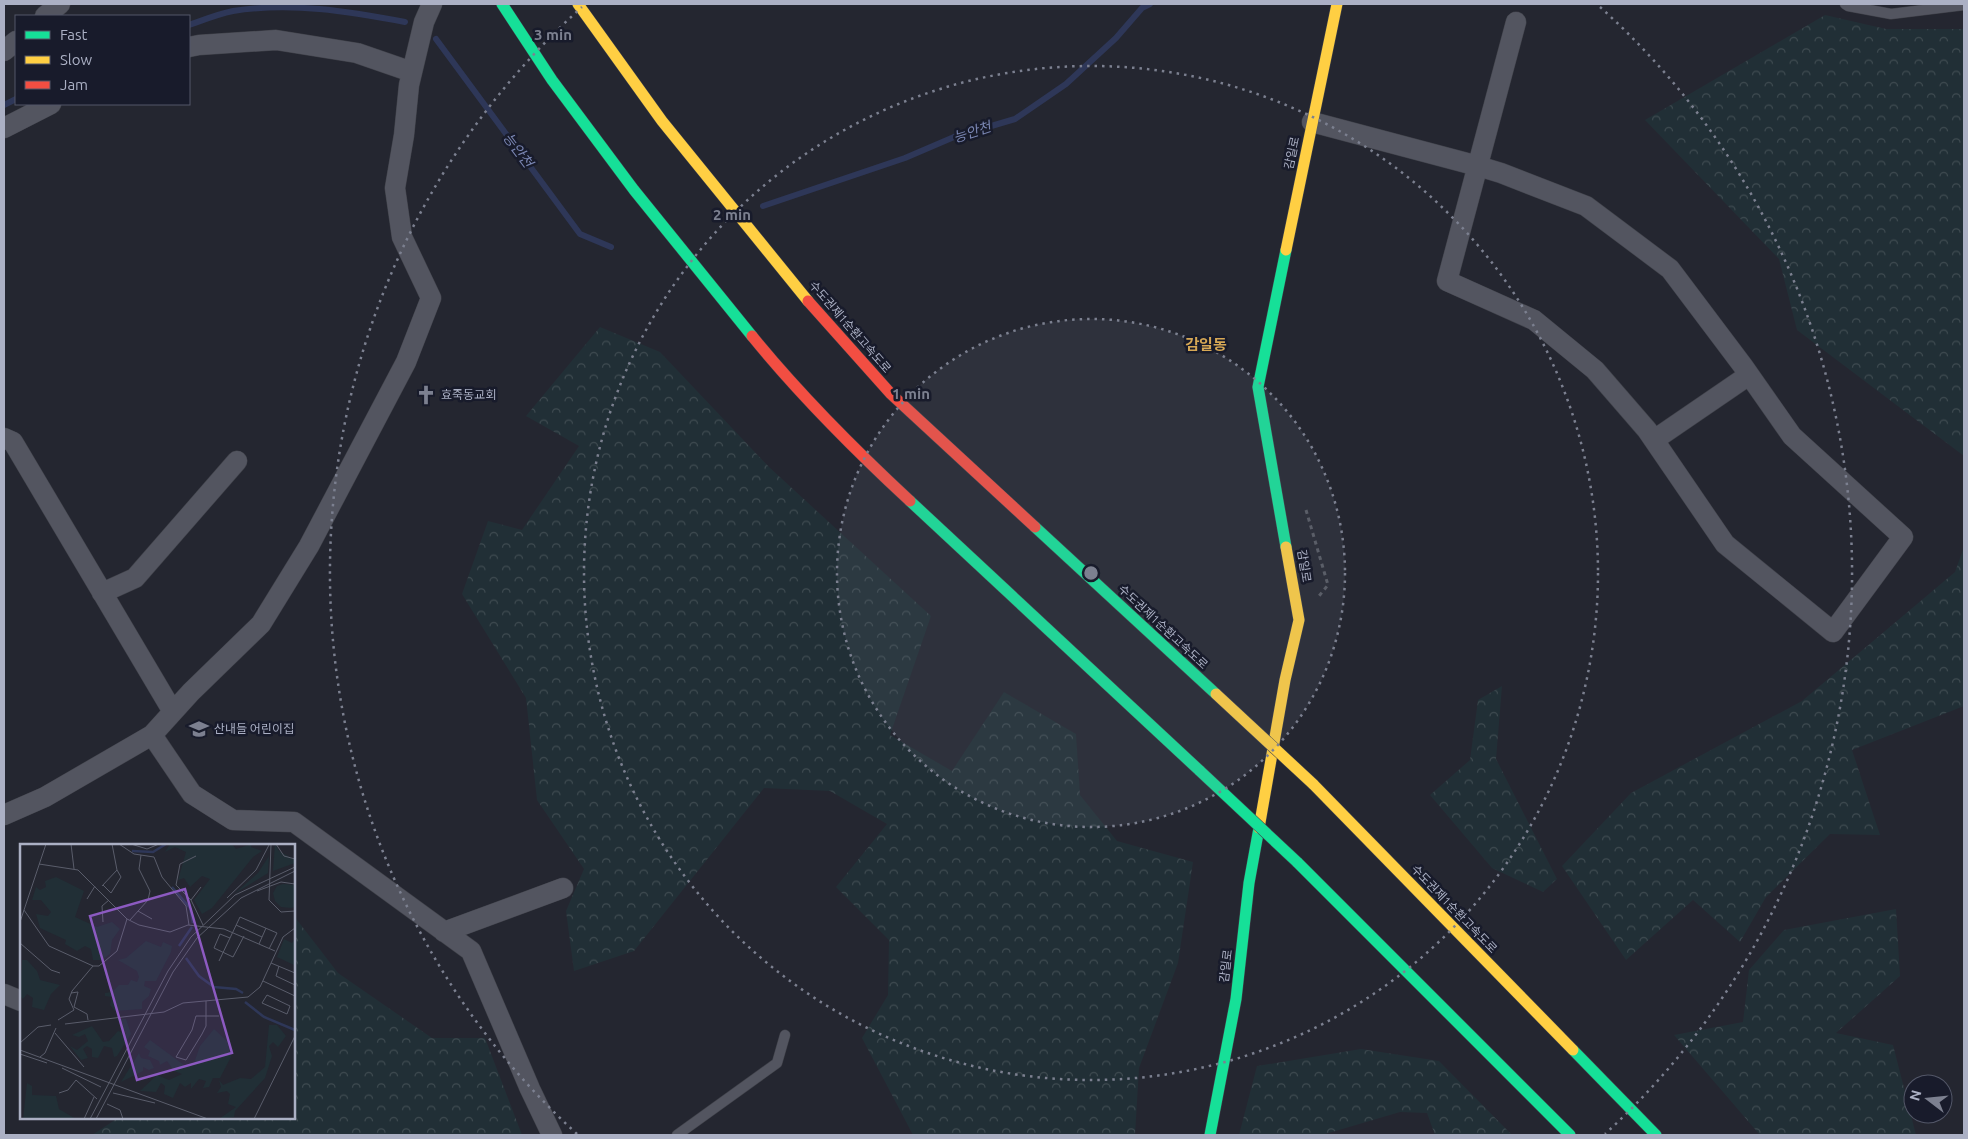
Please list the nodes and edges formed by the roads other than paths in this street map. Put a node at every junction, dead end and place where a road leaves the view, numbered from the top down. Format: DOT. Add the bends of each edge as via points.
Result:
graph roads {
  1 [pos="60,4"];
  2 [pos="432,4"];
  3 [pos="502,4"];
  4 [pos="578,4"];
  5 [pos="1337,4"];
  6 [pos="1845,4"];
  7 [pos="1964,5"];
  8 [pos="1948,6"];
  9 [pos="46,15"];
  10 [pos="1516,22"];
  11 [pos="15,42"];
  12 [pos="190,47"];
  13 [pos="4,52"];
  14 [pos="412,72"];
  15 [pos="49,105"];
  16 [pos="1312,122"];
  17 [pos="4,128"];
  18 [pos="1478,166"];
  19 [pos="1749,374"];
  20 [pos="4,438"];
  21 [pos="1654,440"];
  22 [pos="237,461"];
  23 [pos="102,593"];
  24 [pos="173,712"];
  25 [pos="152,735"];
  26 [pos="4,815"];
  27 [pos="563,888"];
  28 [pos="444,932"];
  29 [pos="4,994"];
  30 [pos="20,1001"];
  31 [pos="785,1035"];
  32 [pos="552,1135"];
  33 [pos="677,1135"];
  34 [pos="1210,1135"];
  35 [pos="1570,1135"];
  36 [pos="1656,1135"];
  1 -- 9 [label="street"];
  2 -- 14 [label="street" via="424,22"];
  3 -- 35 [label="main road, bridge" via="552,80 634,190 772,359 862,456 1297,862"];
  4 -- 36 [label="main road, 수도권제1순환고속도로, bridge" via="662,121 826,322 891,394 1313,784"];
  5 -- 16 [label="main road, 감일로"];
  6 -- 8 [label="lane" via="1891,14"];
  7 -- 8 [label="lane"];
  10 -- 18 [label="street"];
  11 -- 13 [label="street"];
  12 -- 14 [label="street" via="276,40 357,53"];
  14 -- 24 [label="street" via="395,188 402,238 431,298 406,362 309,546 261,624"];
  15 -- 17 [label="street"];
  16 -- 18 [label="street"];
  16 -- 34 [label="main road, 감일로" via="1258,387 1299,620 1285,680 1249,883 1236,999"];
  18 -- 19 [label="street" via="1586,206 1670,270"];
  18 -- 21 [label="street" via="1447,281 1534,320 1595,370"];
  19 -- 21 [label="street"];
  19 -- 21 [label="street" via="1792,436 1903,538 1833,632 1726,544"];
  20 -- 23 [label="street" via="13,442"];
  22 -- 23 [label="street" via="135,578"];
  23 -- 24 [label="street"];
  24 -- 25 [label="street"];
  25 -- 26 [label="street" via="46,797"];
  25 -- 28 [label="street" via="192,794 233,820 294,822"];
  27 -- 28 [label="street"];
  28 -- 32 [label="street" via="471,951"];
  29 -- 30 [label="street"];
  31 -- 33 [label="lane" via="777,1063"];
}
